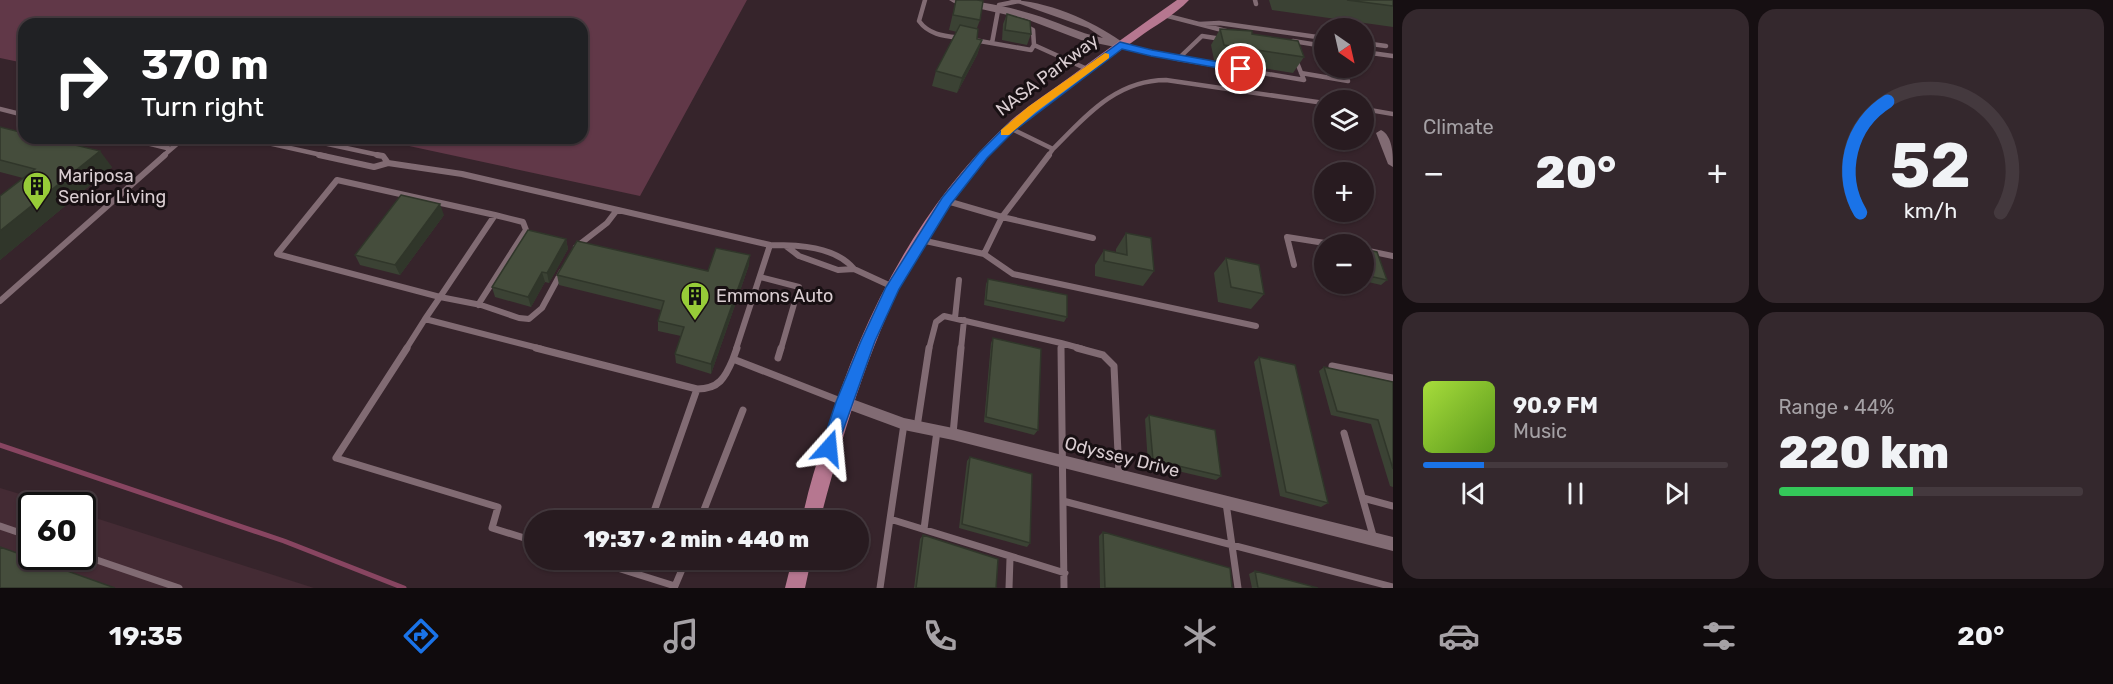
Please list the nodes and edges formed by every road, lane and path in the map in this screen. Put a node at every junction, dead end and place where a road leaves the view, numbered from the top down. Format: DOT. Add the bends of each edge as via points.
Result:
graph roads {
  1 [pos="925,0"];
  2 [pos="954,0"];
  3 [pos="1184,0"];
  4 [pos="1017,1"];
  5 [pos="998,13"];
  6 [pos="1163,15"];
  7 [pos="1008,21"];
  8 [pos="1018,24"];
  9 [pos="1193,24"];
  10 [pos="1219,30"];
  11 [pos="1230,32"];
  12 [pos="1314,37"];
  13 [pos="1219,39"];
  14 [pos="1289,41"];
  15 [pos="992,43"];
  16 [pos="1374,44"];
  17 [pos="1034,45"];
  18 [pos="1120,45"];
  19 [pos="1314,45"];
  20 [pos="1386,46"];
  21 [pos="1374,53"];
  22 [pos="1393,56"];
  23 [pos="1178,58"];
  24 [pos="1087,69"];
  25 [pos="1301,73"];
  26 [pos="1314,75"];
  27 [pos="1330,78"];
  28 [pos="1347,78"];
  29 [pos="1314,102"];
  30 [pos="0,109"];
  31 [pos="1374,111"];
  32 [pos="18,114"];
  33 [pos="1393,114"];
  34 [pos="1010,128"];
  35 [pos="1381,133"];
  36 [pos="151,144"];
  37 [pos="177,144"];
  38 [pos="272,144"];
  39 [pos="328,144"];
  40 [pos="171,149"];
  41 [pos="1053,149"];
  42 [pos="388,163"];
  43 [pos="1393,164"];
  44 [pos="947,201"];
  45 [pos="617,210"];
  46 [pos="495,215"];
  47 [pos="1002,217"];
  48 [pos="1093,238"];
  49 [pos="921,240"];
  50 [pos="1314,241"];
  51 [pos="770,245"];
  52 [pos="786,246"];
  53 [pos="573,251"];
  54 [pos="1374,252"];
  55 [pos="984,254"];
  56 [pos="1393,256"];
  57 [pos="567,260"];
  58 [pos="1294,265"];
  59 [pos="854,270"];
  60 [pos="760,277"];
  61 [pos="959,280"];
  62 [pos="893,287"];
  63 [pos="440,297"];
  64 [pos="0,301"];
  65 [pos="478,304"];
  66 [pos="955,318"];
  67 [pos="425,319"];
  68 [pos="964,320"];
  69 [pos="1256,326"];
  70 [pos="1061,343"];
  71 [pos="733,358"];
  72 [pos="778,358"];
  73 [pos="1332,366"];
  74 [pos="1393,378"];
  75 [pos="697,390"];
  76 [pos="844,402"];
  77 [pos="743,410"];
  78 [pos="910,426"];
  79 [pos="937,431"];
  80 [pos="1344,433"];
  81 [pos="953,434"];
  82 [pos="1062,462"];
  83 [pos="1119,476"];
  84 [pos="1363,498"];
  85 [pos="1063,501"];
  86 [pos="1226,503"];
  87 [pos="1393,506"];
  88 [pos="655,510"];
  89 [pos="704,510"];
  90 [pos="814,510"];
  91 [pos="890,519"];
  92 [pos="0,526"];
  93 [pos="924,529"];
  94 [pos="18,532"];
  95 [pos="524,538"];
  96 [pos="1374,540"];
  97 [pos="1393,544"];
  98 [pos="1232,545"];
  99 [pos="1010,558"];
  100 [pos="96,560"];
  101 [pos="626,570"];
  102 [pos="682,570"];
  103 [pos="800,570"];
  104 [pos="633,572"];
  105 [pos="1065,573"];
  106 [pos="1393,587"];
  107 [pos="179,588"];
  108 [pos="795,588"];
  109 [pos="880,588"];
  110 [pos="1009,588"];
  111 [pos="1064,588"];
  112 [pos="1238,588"];
  1 -- 15 [label="lane" via="919,21 922,26 938,34"];
  2 -- 5 [label="street"];
  3 -- 6 [label="main road, NASA Parkway"];
  4 -- 5 [label="lane" via="1001,3"];
  4 -- 18 [label="street" via="1092,26"];
  5 -- 7 [label="lane"];
  5 -- 15 [label="lane"];
  5 -- 18 [label="street"];
  6 -- 9 [label="lane"];
  6 -- 18 [label="main road, NASA Parkway"];
  8 -- 17 [label="lane" via="1034,30"];
  9 -- 10 [label="lane"];
  9 -- 12 [label="lane" via="1219,23"];
  10 -- 11 [label="lane"];
  10 -- 13 [label="lane"];
  13 -- 23 [label="lane" via="1202,36"];
  13 -- 25 [label="lane" via="1292,50"];
  14 -- 19 [label="lane"];
  15 -- 17 [label="lane" via="1031,50"];
  16 -- 20 [label="lane"];
  17 -- 24 [label="lane"];
  18 -- 23 [label="lane"];
  18 -- 24 [label="main road, NASA Parkway"];
  21 -- 22 [label="lane"];
  23 -- 25 [label="lane" via="1304,80"];
  24 -- 34 [label="main road, NASA Parkway"];
  25 -- 26 [label="lane"];
  27 -- 28 [label="lane" via="1348,81"];
  29 -- 41 [label="lane" via="1145,80 1122,89"];
  30 -- 32 [label="lane"];
  31 -- 33 [label="lane"];
  34 -- 41 [label="lane"];
  34 -- 44 [label="main road, NASA Parkway"];
  35 -- 43 [label="street"];
  36 -- 40 [label="lane"];
  37 -- 40 [label="lane"];
  38 -- 42 [label="lane" via="374,167"];
  39 -- 42 [label="lane" via="383,156"];
  40 -- 64 [label="lane"];
  41 -- 47 [label="lane"];
  42 -- 45 [label="lane" via="462,174"];
  44 -- 47 [label="lane"];
  44 -- 49 [label="main road, NASA Parkway"];
  45 -- 51 [label="lane"];
  45 -- 53 [label="lane"];
  46 -- 63 [label="lane"];
  46 -- 63 [label="lane" via="337,180 278,254"];
  46 -- 65 [label="lane" via="523,222 526,230"];
  47 -- 48 [label="lane"];
  47 -- 55 [label="lane"];
  49 -- 55 [label="lane"];
  49 -- 62 [label="main road, NASA Parkway"];
  50 -- 58 [label="lane" via="1287,237"];
  51 -- 52 [label="lane"];
  51 -- 60 [label="lane"];
  52 -- 59 [label="lane" via="799,256 838,270"];
  52 -- 59 [label="lane" via="807,244 848,262"];
  54 -- 56 [label="lane"];
  55 -- 69 [label="lane" via="1014,274"];
  57 -- 65 [label="lane" via="542,308 529,319"];
  59 -- 62 [label="lane"];
  60 -- 71 [label="lane"];
  60 -- 72 [label="lane" via="799,287"];
  61 -- 66 [label="lane"];
  62 -- 76 [label="main road, NASA Parkway"];
  63 -- 65 [label="lane"];
  63 -- 67 [label="lane"];
  66 -- 68 [label="lane"];
  66 -- 78 [label="lane" via="944,316 930,335"];
  67 -- 75 [label="lane"];
  67 -- 95 [label="lane" via="336,458 498,507 492,528"];
  68 -- 70 [label="lane"];
  68 -- 81 [label="lane"];
  70 -- 82 [label="lane"];
  70 -- 83 [label="lane" via="1103,355 1114,366"];
  71 -- 75 [label="lane" via="718,386"];
  71 -- 76 [label="lane"];
  73 -- 74 [label="lane"];
  75 -- 88 [label="lane"];
  76 -- 78 [label="street, Odyssey Drive"];
  76 -- 90 [label="main road, NASA Parkway"];
  77 -- 89 [label="lane"];
  78 -- 79 [label="street, Odyssey Drive"];
  78 -- 91 [label="lane"];
  79 -- 81 [label="street, Odyssey Drive"];
  79 -- 93 [label="lane"];
  80 -- 84 [label="lane"];
  81 -- 82 [label="street, Odyssey Drive"];
  82 -- 83 [label="street, Odyssey Drive"];
  82 -- 85 [label="lane"];
  83 -- 86 [label="street, Odyssey Drive"];
  84 -- 87 [label="lane"];
  84 -- 96 [label="lane"];
  85 -- 98 [label="lane"];
  85 -- 105 [label="lane"];
  86 -- 96 [label="street, Odyssey Drive"];
  86 -- 98 [label="lane"];
  91 -- 93 [label="lane"];
  91 -- 109 [label="lane"];
  92 -- 94 [label="lane"];
  93 -- 99 [label="lane"];
  96 -- 97 [label="street, Odyssey Drive"];
  98 -- 106 [label="lane"];
  98 -- 112 [label="lane"];
  99 -- 105 [label="lane"];
  99 -- 110 [label="lane"];
  100 -- 107 [label="lane"];
  101 -- 104 [label="lane"];
  102 -- 104 [label="lane" via="675,586"];
  103 -- 108 [label="main road"];
  105 -- 111 [label="lane"];
}
